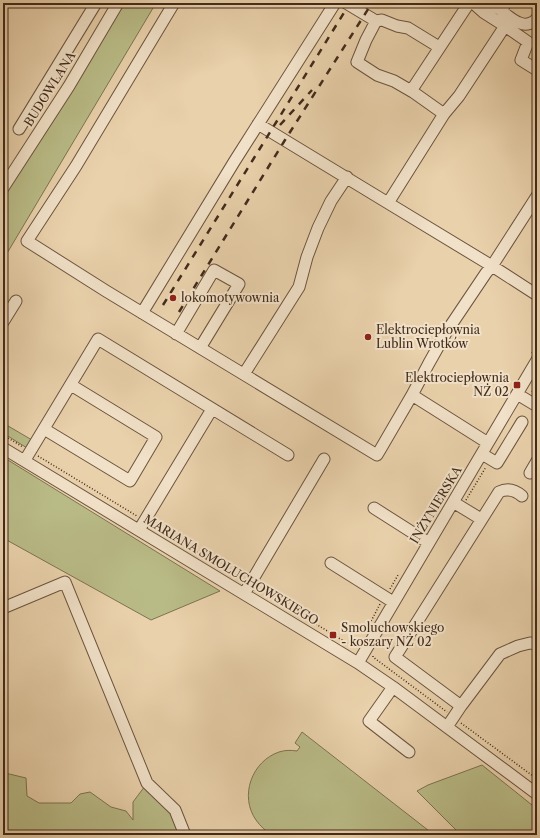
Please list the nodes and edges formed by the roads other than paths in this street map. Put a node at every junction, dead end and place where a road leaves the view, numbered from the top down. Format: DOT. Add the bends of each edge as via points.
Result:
graph roads {
  1 [pos="96,3"];
  2 [pos="118,3"];
  3 [pos="174,3"];
  4 [pos="335,3"];
  5 [pos="346,3"];
  6 [pos="469,3"];
  7 [pos="473,3"];
  8 [pos="482,3"];
  9 [pos="503,7"];
  10 [pos="537,18"];
  11 [pos="376,21"];
  12 [pos="505,26"];
  13 [pos="439,47"];
  14 [pos="537,70"];
  15 [pos="411,91"];
  16 [pos="444,114"];
  17 [pos="258,124"];
  18 [pos="19,129"];
  19 [pos="347,177"];
  20 [pos="3,188"];
  21 [pos="537,196"];
  22 [pos="388,203"];
  23 [pos="492,266"];
  24 [pos="537,295"];
  25 [pos="16,301"];
  26 [pos="142,313"];
  27 [pos="3,322"];
  28 [pos="176,334"];
  29 [pos="200,348"];
  30 [pos="533,359"];
  31 [pos="244,374"];
  32 [pos="71,384"];
  33 [pos="517,394"];
  34 [pos="412,395"];
  35 [pos="537,406"];
  36 [pos="212,409"];
  37 [pos="522,422"];
  38 [pos="44,429"];
  39 [pos="488,443"];
  40 [pos="3,448"];
  41 [pos="482,454"];
  42 [pos="288,455"];
  43 [pos="27,456"];
  44 [pos="324,459"];
  45 [pos="537,461"];
  46 [pos="530,474"];
  47 [pos="522,496"];
  48 [pos="453,502"];
  49 [pos="374,508"];
  50 [pos="481,519"];
  51 [pos="141,525"];
  52 [pos="429,543"];
  53 [pos="331,563"];
  54 [pos="244,594"];
  55 [pos="389,599"];
  56 [pos="3,608"];
  57 [pos="537,644"];
  58 [pos="358,663"];
  59 [pos="393,686"];
  60 [pos="461,706"];
  61 [pos="447,727"];
  62 [pos="408,752"];
  63 [pos="537,794"];
  64 [pos="185,835"];
  1 -- 18 [label="street"];
  2 -- 20 [label="street, BUDOWLANA" via="69,86"];
  3 -- 26 [label="street" via="76,166 27,241"];
  4 -- 17 [label="street"];
  5 -- 11 [label="street"];
  6 -- 13 [label="street"];
  7 -- 12 [label="street"];
  8 -- 9 [label="street"];
  9 -- 10 [label="street" via="520,24 529,24"];
  11 -- 13 [label="street" via="382,20 408,28"];
  11 -- 15 [label="street" via="357,62"];
  12 -- 14 [label="street" via="528,42 521,60"];
  12 -- 16 [label="street" via="459,96"];
  13 -- 15 [label="street"];
  15 -- 16 [label="street"];
  16 -- 22 [label="street"];
  17 -- 19 [label="street"];
  17 -- 26 [label="street"];
  19 -- 22 [label="street"];
  19 -- 31 [label="street" via="331,200 318,228 306,257 299,287"];
  21 -- 23 [label="street"];
  22 -- 23 [label="street"];
  23 -- 24 [label="street"];
  23 -- 34 [label="street" via="428,363"];
  25 -- 27 [label="street"];
  26 -- 28 [label="street"];
  28 -- 29 [label="street"];
  28 -- 29 [label="street" via="214,270 239,284"];
  29 -- 31 [label="street"];
  30 -- 33 [label="street, INŻYNIERSKA"];
  31 -- 34 [label="street" via="377,455"];
  32 -- 36 [label="street" via="98,339"];
  32 -- 38 [label="street"];
  32 -- 38 [label="street" via="156,437 130,481"];
  33 -- 35 [label="street"];
  33 -- 39 [label="street, INŻYNIERSKA"];
  34 -- 39 [label="street"];
  36 -- 42 [label="street"];
  36 -- 51 [label="street"];
  37 -- 41 [label="street" via="497,463"];
  38 -- 43 [label="street"];
  39 -- 41 [label="street, INŻYNIERSKA"];
  40 -- 43 [label="street, MARIANA SMOLUCHOWSKIEGO"];
  41 -- 48 [label="street, INŻYNIERSKA"];
  43 -- 51 [label="street, MARIANA SMOLUCHOWSKIEGO"];
  44 -- 54 [label="street"];
  45 -- 46 [label="street"];
  47 -- 50 [label="street" via="512,490 499,492"];
  48 -- 50 [label="street"];
  48 -- 52 [label="street, INŻYNIERSKA"];
  49 -- 52 [label="street"];
  50 -- 60 [label="street" via="395,657"];
  51 -- 54 [label="street, MARIANA SMOLUCHOWSKIEGO"];
  52 -- 55 [label="street, INŻYNIERSKA"];
  53 -- 55 [label="street"];
  54 -- 58 [label="street, MARIANA SMOLUCHOWSKIEGO"];
  55 -- 58 [label="street, INŻYNIERSKA"];
  56 -- 64 [label="street" via="65,582 147,783 175,810"];
  57 -- 60 [label="street" via="518,646 500,654"];
  58 -- 59 [label="street, MARIANA SMOLUCHOWSKIEGO"];
  59 -- 61 [label="street, MARIANA SMOLUCHOWSKIEGO"];
  59 -- 62 [label="street" via="369,721"];
  60 -- 61 [label="street"];
  61 -- 63 [label="street, MARIANA SMOLUCHOWSKIEGO"];
}
